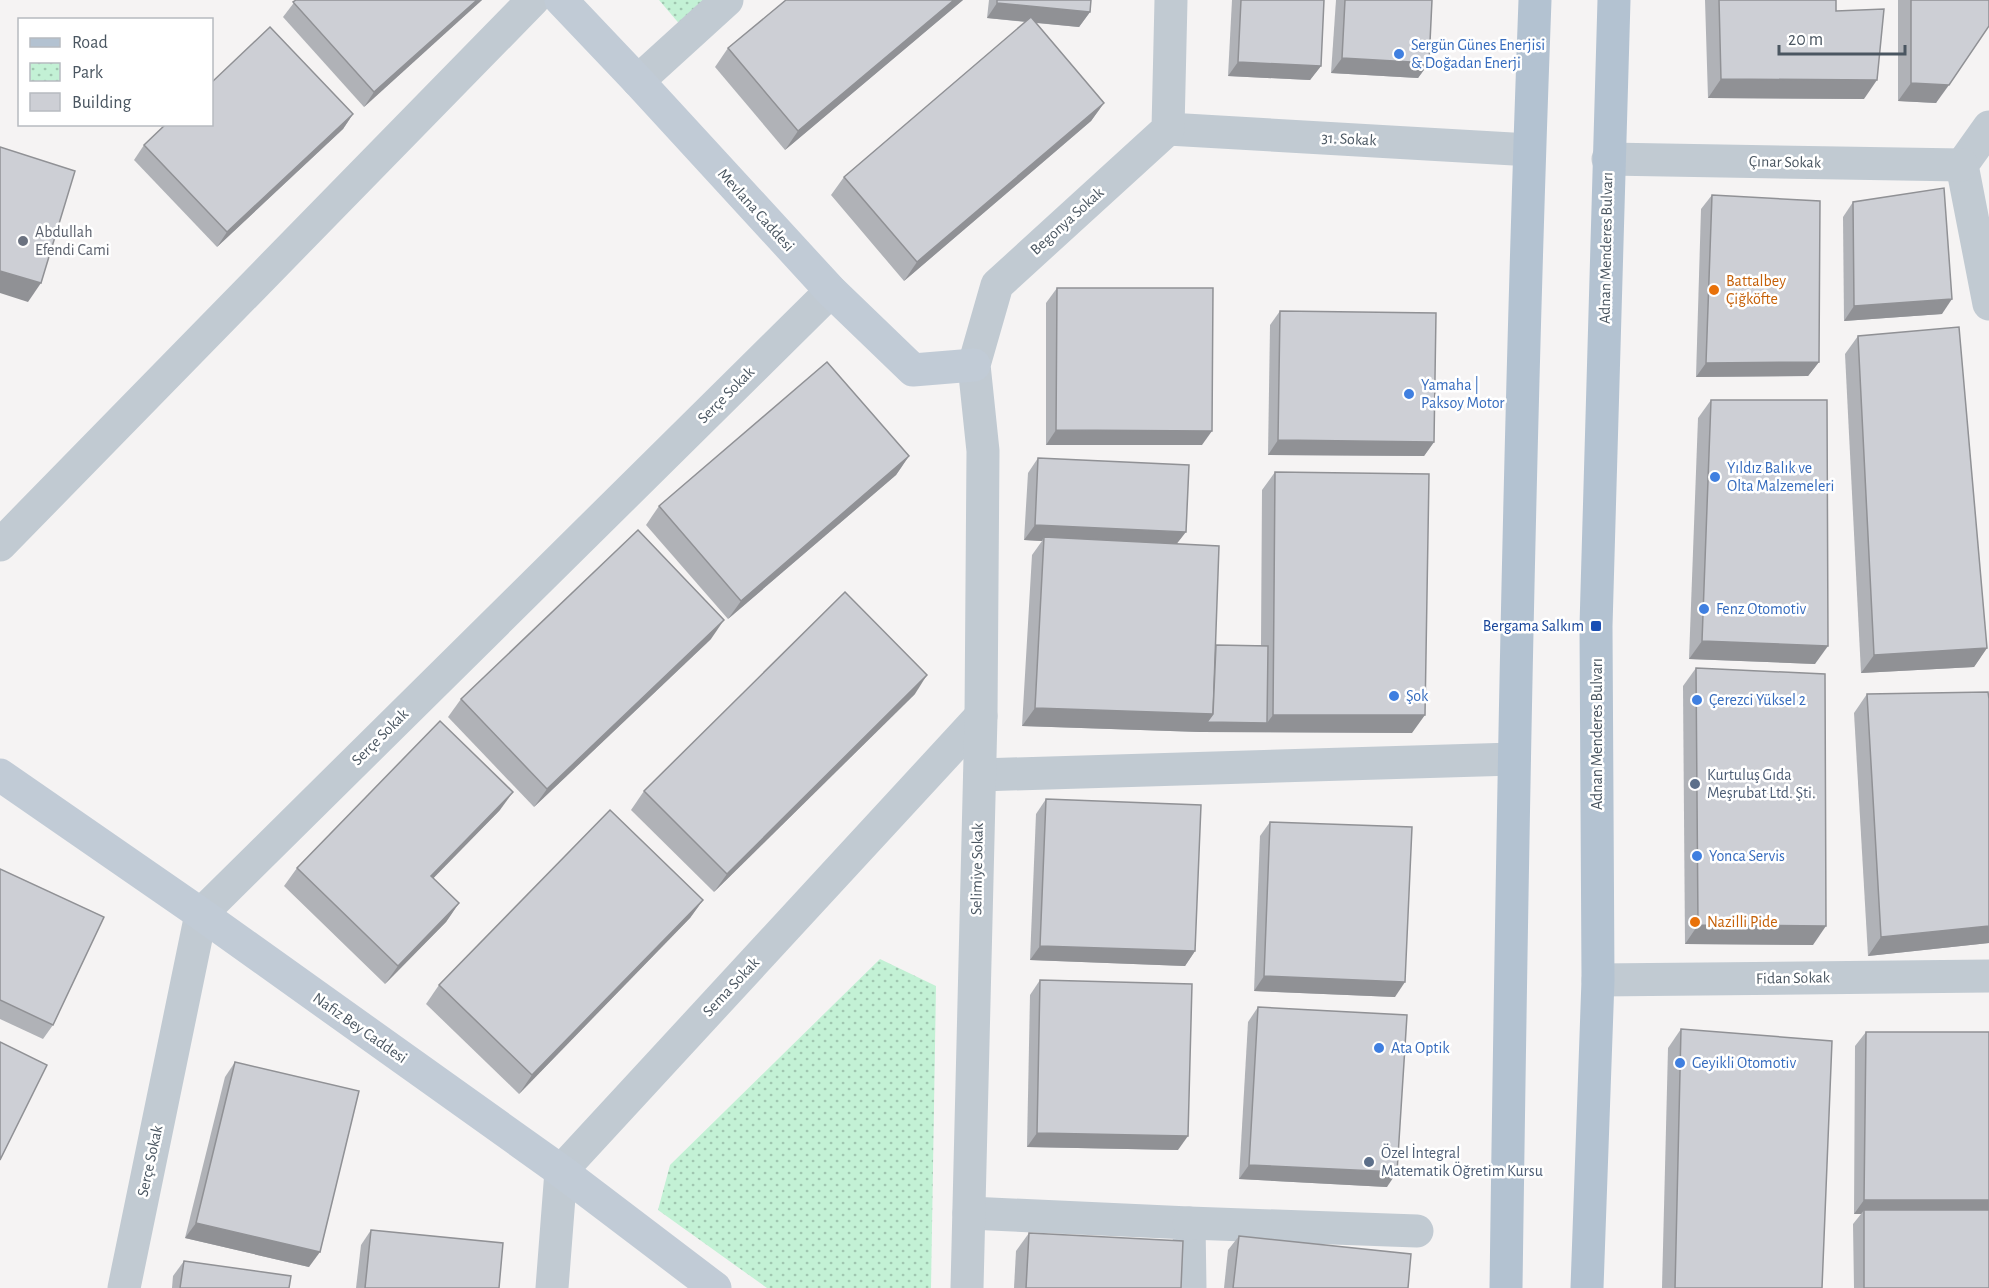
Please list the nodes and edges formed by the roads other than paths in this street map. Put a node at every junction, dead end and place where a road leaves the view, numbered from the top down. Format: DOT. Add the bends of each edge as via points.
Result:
graph roads {
  1 [pos="533,0"];
  2 [pos="561,0"];
  3 [pos="727,0"];
  4 [pos="1171,0"];
  5 [pos="1535,0"];
  6 [pos="1614,0"];
  7 [pos="638,81"];
  8 [pos="1989,127"];
  9 [pos="1168,129"];
  10 [pos="1529,150"];
  11 [pos="1608,159"];
  12 [pos="1976,174"];
  13 [pos="831,291"];
  14 [pos="1989,304"];
  15 [pos="974,364"];
  16 [pos="983,451"];
  17 [pos="0,545"];
  18 [pos="981,716"];
  19 [pos="1514,759"];
  20 [pos="0,775"];
  21 [pos="980,775"];
  22 [pos="201,915"];
  23 [pos="1989,976"];
  24 [pos="1598,980"];
  25 [pos="561,1171"];
  26 [pos="969,1214"];
  27 [pos="1189,1223"];
  28 [pos="1417,1231"];
  29 [pos="124,1288"];
  30 [pos="552,1288"];
  31 [pos="715,1288"];
  32 [pos="967,1288"];
  33 [pos="1190,1288"];
  34 [pos="1506,1288"];
  35 [pos="1587,1288"];
  1 -- 17 [label="street"];
  2 -- 7 [label="street, Mevlana Caddesi"];
  3 -- 7 [label="street"];
  4 -- 9 [label="street"];
  5 -- 10 [label="main road"];
  6 -- 11 [label="main road, Adnan Menderes Bulvarı"];
  7 -- 13 [label="street, Mevlana Caddesi"];
  8 -- 12 [label="street"];
  9 -- 10 [label="street, 31. Sokak"];
  9 -- 15 [label="street, Begonya Sokak" via="997,285"];
  10 -- 19 [label="main road"];
  11 -- 12 [label="street, Çınar Sokak"];
  11 -- 24 [label="main road, Adnan Menderes Bulvarı" via="1596,626"];
  12 -- 14 [label="street"];
  13 -- 15 [label="street, Mevlana Caddesi" via="913,370"];
  13 -- 22 [label="street, Serçe Sokak"];
  15 -- 16 [label="street, Begonya Sokak"];
  16 -- 18 [label="street, Selimiye Sokak"];
  18 -- 21 [label="street, Selimiye Sokak"];
  18 -- 25 [label="street, Sema Sokak"];
  19 -- 21 [label="street"];
  19 -- 34 [label="main road"];
  20 -- 22 [label="street, Nafiz Bey Caddesi"];
  21 -- 26 [label="street, Selimiye Sokak"];
  22 -- 25 [label="street, Nafiz Bey Caddesi"];
  22 -- 29 [label="street, Serçe Sokak"];
  23 -- 24 [label="street, Fidan Sokak"];
  24 -- 35 [label="main road, Adnan Menderes Bulvarı"];
  25 -- 30 [label="street"];
  25 -- 31 [label="street, Nafiz Bey Caddesi"];
  26 -- 27 [label="street"];
  26 -- 32 [label="street, Selimiye Sokak"];
  27 -- 28 [label="street"];
  27 -- 33 [label="street"];
}
